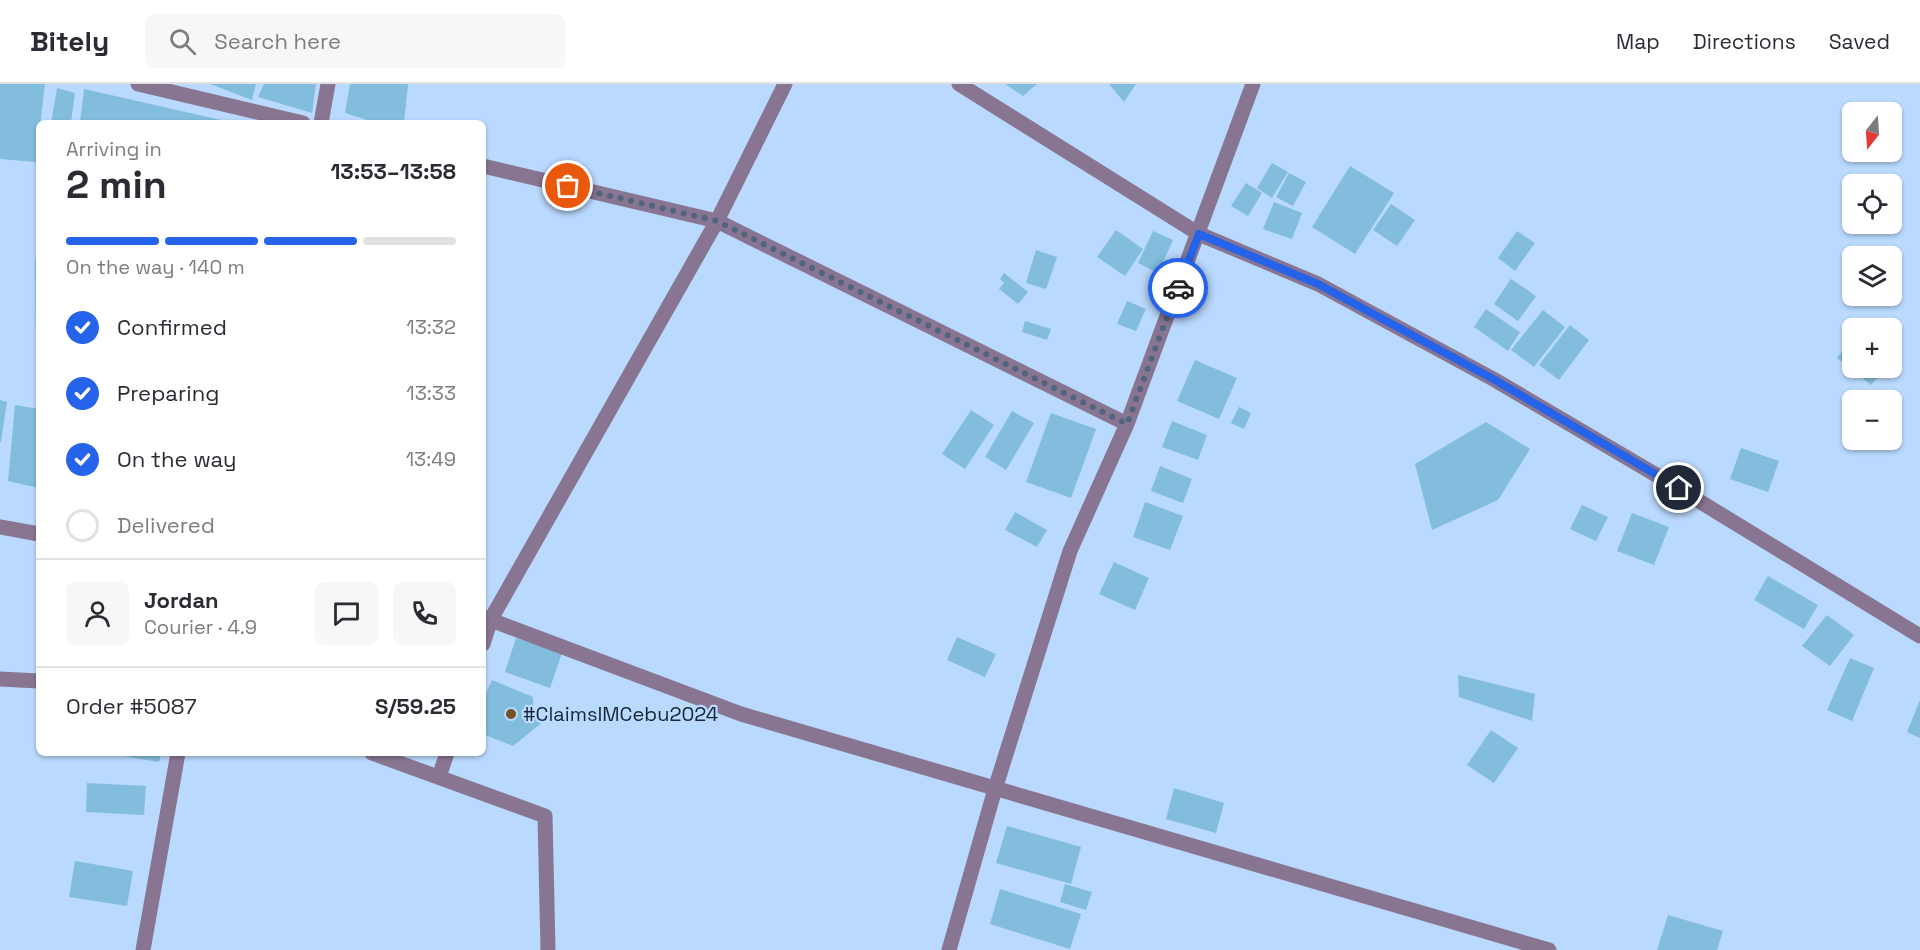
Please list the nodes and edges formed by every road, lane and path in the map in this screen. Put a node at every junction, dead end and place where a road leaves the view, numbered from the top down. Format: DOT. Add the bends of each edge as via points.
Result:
graph roads {
  1 [pos="138,84"];
  2 [pos="328,84"];
  3 [pos="785,84"];
  4 [pos="959,84"];
  5 [pos="1253,84"];
  6 [pos="290,120"];
  7 [pos="322,120"];
  8 [pos="486,167"];
  9 [pos="717,221"];
  10 [pos="1199,234"];
  11 [pos="1127,424"];
  12 [pos="0,526"];
  13 [pos="36,533"];
  14 [pos="487,618"];
  15 [pos="1920,636"];
  16 [pos="0,679"];
  17 [pos="36,681"];
  18 [pos="177,756"];
  19 [pos="380,756"];
  20 [pos="446,756"];
  21 [pos="439,777"];
  22 [pos="995,789"];
  23 [pos="143,950"];
  24 [pos="548,950"];
  25 [pos="949,950"];
  26 [pos="1549,950"];
  1 -- 6 [label="street"];
  2 -- 7 [label="street"];
  3 -- 9 [label="street"];
  4 -- 10 [label="street"];
  5 -- 10 [label="street"];
  8 -- 9 [label="street"];
  9 -- 11 [label="street"];
  9 -- 14 [label="street"];
  10 -- 11 [label="street"];
  10 -- 15 [label="street" via="1318,284 1495,380"];
  11 -- 22 [label="street" via="1070,551"];
  12 -- 13 [label="street"];
  14 -- 22 [label="street" via="741,714"];
  16 -- 17 [label="street"];
  18 -- 23 [label="street"];
  19 -- 21 [label="street"];
  20 -- 21 [label="street"];
  21 -- 24 [label="street" via="545,816"];
  22 -- 25 [label="street"];
  22 -- 26 [label="street"];
}
